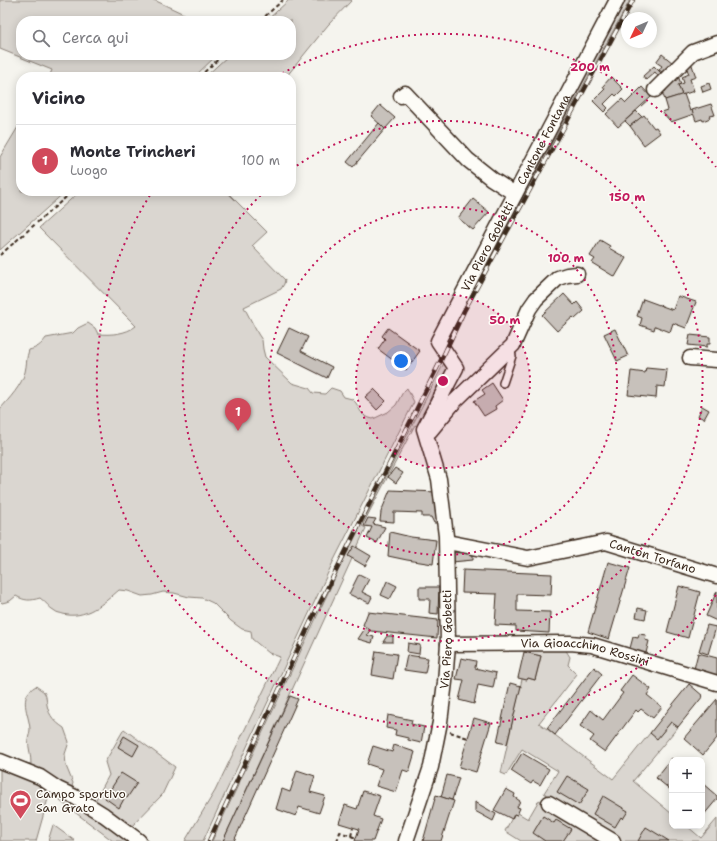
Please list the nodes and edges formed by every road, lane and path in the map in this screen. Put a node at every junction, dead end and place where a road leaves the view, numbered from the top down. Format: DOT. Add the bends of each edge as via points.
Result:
graph roads {
  1 [pos="283,0"];
  2 [pos="617,0"];
  3 [pos="265,16"];
  4 [pos="717,43"];
  5 [pos="218,60"];
  6 [pos="204,72"];
  7 [pos="655,90"];
  8 [pos="401,96"];
  9 [pos="515,194"];
  10 [pos="66,196"];
  11 [pos="0,256"];
  12 [pos="577,274"];
  13 [pos="510,348"];
  14 [pos="690,358"];
  15 [pos="717,360"];
  16 [pos="503,383"];
  17 [pos="426,436"];
  18 [pos="447,542"];
  19 [pos="717,576"];
  20 [pos="448,644"];
  21 [pos="717,683"];
  22 [pos="438,728"];
  23 [pos="468,738"];
  24 [pos="0,761"];
  25 [pos="549,803"];
  26 [pos="353,828"];
  27 [pos="351,836"];
  28 [pos="356,838"];
  29 [pos="139,841"];
  30 [pos="337,841"];
  31 [pos="406,841"];
  32 [pos="613,841"];
  1 -- 3 [label="path"];
  2 -- 9 [label="street, Cantone Fontana"];
  4 -- 7 [label="street" via="693,52"];
  5 -- 6 [label="path"];
  8 -- 9 [label="street, Via Piero Gobetti" via="405,93 468,160"];
  9 -- 17 [label="street, Via Piero Gobetti" via="438,341 456,368 424,429"];
  10 -- 11 [label="path"];
  12 -- 13 [label="street" via="567,274 558,278 536,299"];
  13 -- 16 [label="lane" via="512,356"];
  13 -- 17 [label="street" via="454,402"];
  14 -- 15 [label="street"];
  17 -- 18 [label="street, Via Piero Gobetti" via="439,479"];
  18 -- 19 [label="street, Canton Torfano" via="528,558 606,542"];
  18 -- 20 [label="street, Via Piero Gobetti"];
  20 -- 21 [label="street, Via Gioacchino Rossini" via="592,645"];
  20 -- 22 [label="street, Via Piero Gobetti"];
  22 -- 23 [label="path"];
  22 -- 31 [label="street, Via Piero Gobetti" via="431,768"];
  24 -- 29 [label="street" via="40,777 75,797"];
  25 -- 32 [label="street"];
  26 -- 27 [label="path"];
  27 -- 28 [label="path"];
  27 -- 30 [label="path" via="340,832"];
}
